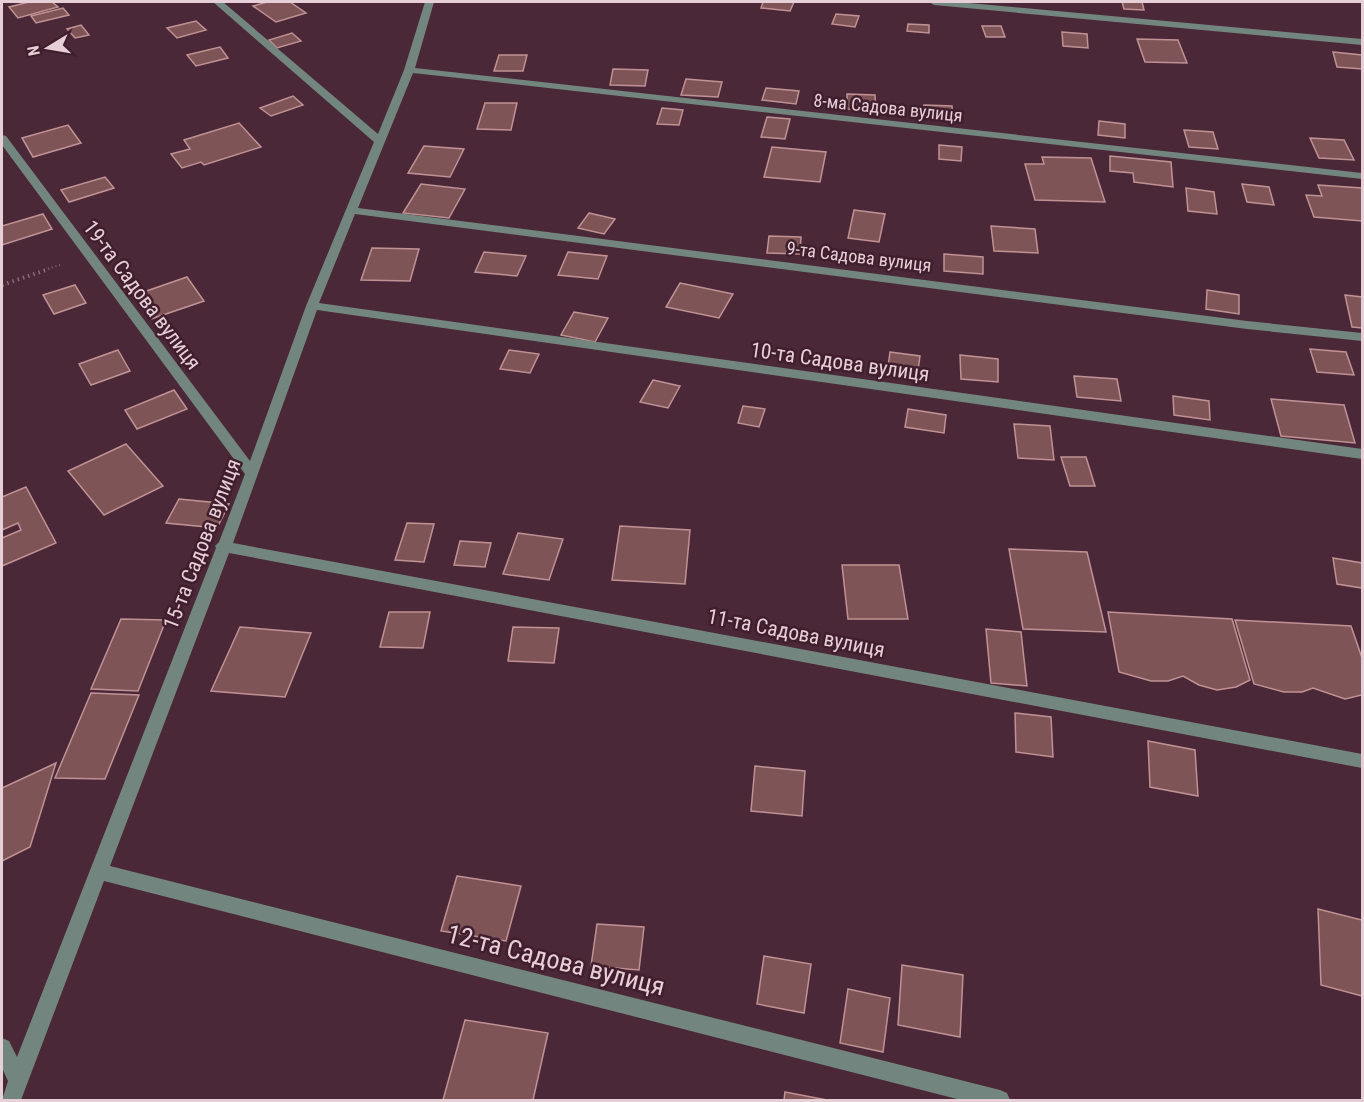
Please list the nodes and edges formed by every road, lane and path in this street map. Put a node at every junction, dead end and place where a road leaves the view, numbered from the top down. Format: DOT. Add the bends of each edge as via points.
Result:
graph roads {
  1 [pos="218,2"];
  2 [pos="430,2"];
  3 [pos="934,2"];
  4 [pos="1362,42"];
  5 [pos="409,70"];
  6 [pos="2,138"];
  7 [pos="380,141"];
  8 [pos="1362,176"];
  9 [pos="350,210"];
  10 [pos="87,256"];
  11 [pos="2,285"];
  12 [pos="312,306"];
  13 [pos="1362,337"];
  14 [pos="1362,454"];
  15 [pos="252,474"];
  16 [pos="222,546"];
  17 [pos="1362,761"];
  18 [pos="100,872"];
  19 [pos="2,1048"];
  20 [pos="19,1081"];
  21 [pos="10,1101"];
  22 [pos="1000,1101"];
  1 -- 7 [label="street"];
  2 -- 5 [label="street, 15-та Садова вулиця"];
  3 -- 4 [label="street"];
  5 -- 7 [label="street, 15-та Садова вулиця"];
  5 -- 8 [label="street, 8-ма Садова вулиця"];
  6 -- 10 [label="street, 19-та Садова вулиця"];
  7 -- 9 [label="street, 15-та Садова вулиця"];
  9 -- 12 [label="street, 15-та Садова вулиця"];
  9 -- 13 [label="street, 9-та Садова вулиця"];
  10 -- 11 [label="path"];
  10 -- 15 [label="street, 19-та Садова вулиця"];
  12 -- 14 [label="street, 10-та Садова вулиця"];
  12 -- 15 [label="street, 15-та Садова вулиця"];
  15 -- 16 [label="street, 15-та Садова вулиця"];
  16 -- 17 [label="street, 11-та Садова вулиця"];
  16 -- 18 [label="street, 15-та Садова вулиця"];
  18 -- 20 [label="street, 15-та Садова вулиця"];
  18 -- 22 [label="street, 12-та Садова вулиця"];
  19 -- 20 [label="street"];
  20 -- 21 [label="street, 15-та Садова вулиця"];
}
